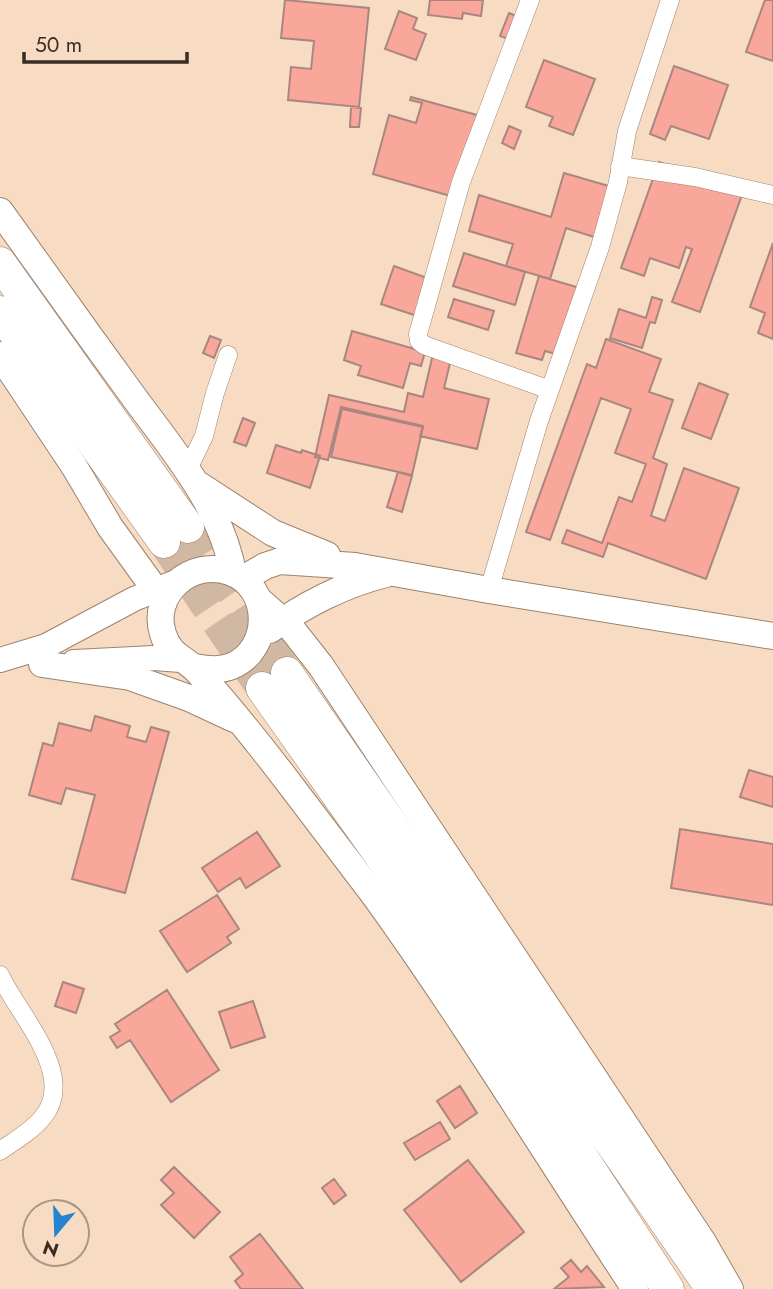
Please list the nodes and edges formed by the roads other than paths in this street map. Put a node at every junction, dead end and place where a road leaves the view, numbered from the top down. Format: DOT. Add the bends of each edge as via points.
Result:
graph roads {
  1 [pos="530,0"];
  2 [pos="670,0"];
  3 [pos="620,166"];
  4 [pos="773,195"];
  5 [pos="0,211"];
  6 [pos="0,263"];
  7 [pos="0,312"];
  8 [pos="0,355"];
  9 [pos="228,355"];
  10 [pos="550,390"];
  11 [pos="190,477"];
  12 [pos="355,566"];
  13 [pos="394,572"];
  14 [pos="238,576"];
  15 [pos="489,590"];
  16 [pos="159,596"];
  17 [pos="259,600"];
  18 [pos="283,620"];
  19 [pos="773,636"];
  20 [pos="258,639"];
  21 [pos="0,660"];
  22 [pos="188,663"];
  23 [pos="42,664"];
  24 [pos="0,669"];
  25 [pos="244,723"];
  26 [pos="0,975"];
  27 [pos="0,1151"];
  28 [pos="635,1289"];
  29 [pos="668,1289"];
  30 [pos="712,1289"];
  31 [pos="730,1289"];
  1 -- 10 [label="street" via="461,182 418,334 419,341 429,347"];
  2 -- 3 [label="street"];
  3 -- 4 [label="street"];
  3 -- 10 [label="street" via="600,247"];
  5 -- 11 [label="main road"];
  6 -- 7 [label="highway" via="176,534"];
  8 -- 16 [label="main road"];
  9 -- 11 [label="street"];
  10 -- 15 [label="street"];
  11 -- 12 [label="main road" via="273,533"];
  11 -- 14 [label="main road" via="218,520"];
  12 -- 13 [label="main road"];
  12 -- 14 [label="main road" via="280,561"];
  13 -- 15 [label="main road"];
  13 -- 18 [label="main road" via="340,589"];
  14 -- 16 [label="main road" via="219,569 192,572"];
  14 -- 17 [label="main road"];
  15 -- 19 [label="main road"];
  16 -- 21 [label="main road" via="53,643"];
  16 -- 22 [label="main road" via="163,634 173,652"];
  17 -- 18 [label="main road"];
  17 -- 20 [label="main road" via="262,627"];
  18 -- 20 [label="main road"];
  18 -- 31 [label="main road" via="321,666 704,1242"];
  20 -- 22 [label="main road" via="248,655 232,666 213,670"];
  22 -- 23 [label="main road" via="153,658"];
  22 -- 25 [label="main road"];
  23 -- 24 [label="main road"];
  23 -- 25 [label="main road" via="130,677"];
  25 -- 28 [label="main road" via="384,911"];
  26 -- 27 [label="street" via="43,1046 53,1096 44,1116"];
  29 -- 30 [label="highway" via="274,681"];
}
